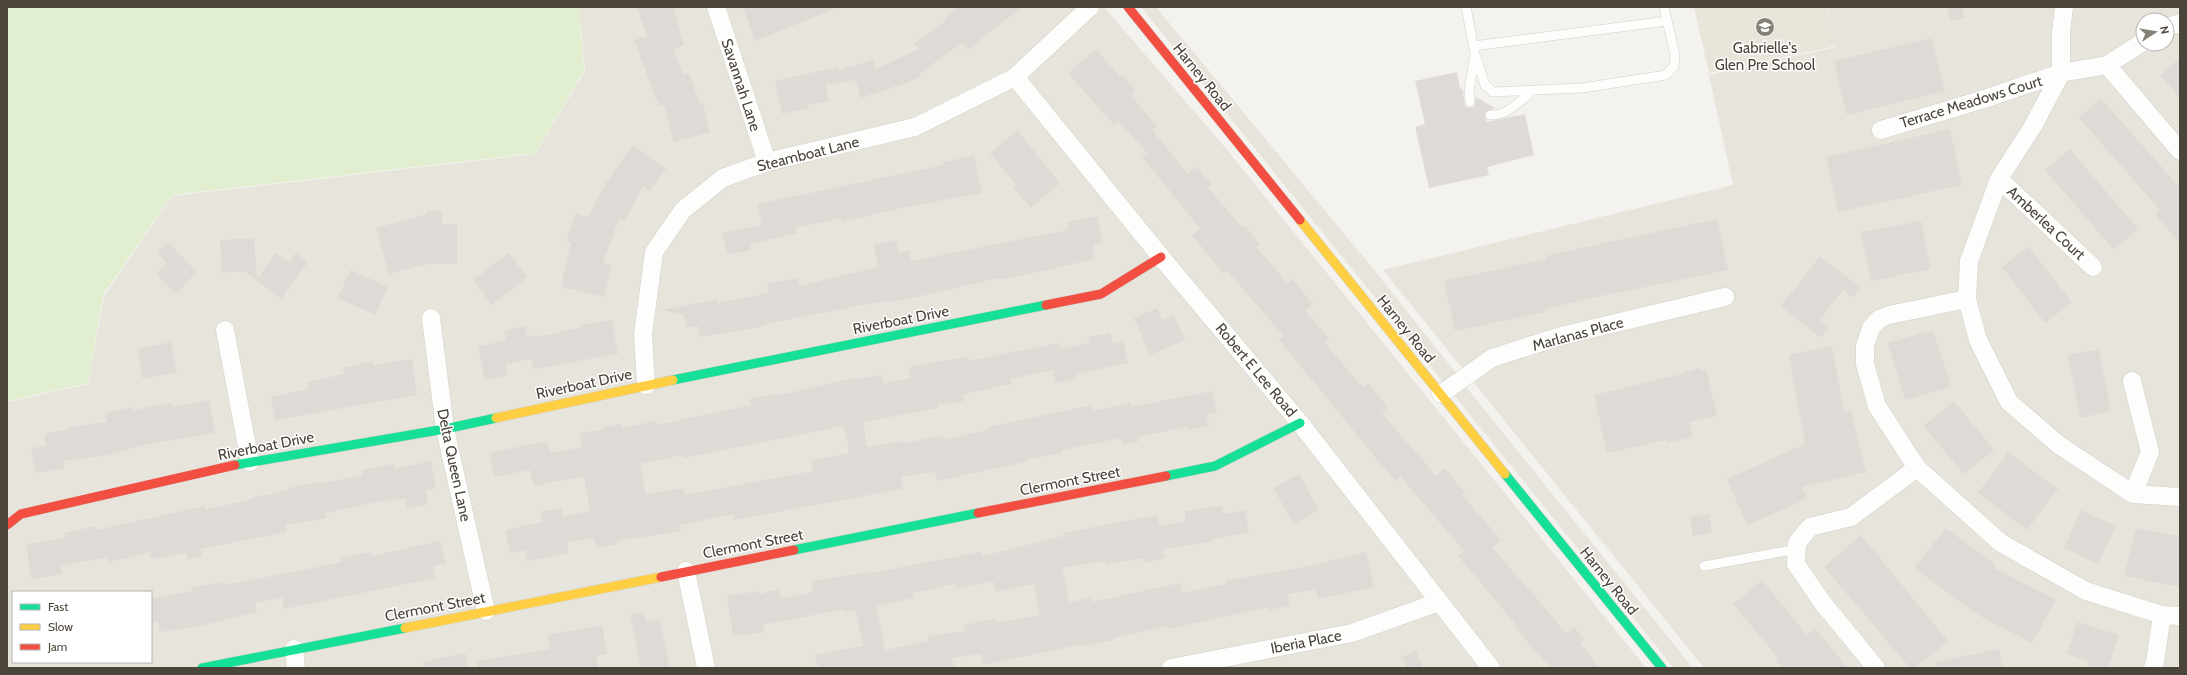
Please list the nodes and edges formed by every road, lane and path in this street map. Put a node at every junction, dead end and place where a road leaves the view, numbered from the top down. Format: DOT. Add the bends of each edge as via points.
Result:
graph roads {
  1 [pos="716,7"];
  2 [pos="1090,7"];
  3 [pos="1128,7"];
  4 [pos="1466,7"];
  5 [pos="1664,7"];
  6 [pos="2064,7"];
  7 [pos="1667,21"];
  8 [pos="2135,47"];
  9 [pos="1474,50"];
  10 [pos="2107,65"];
  11 [pos="2061,74"];
  12 [pos="1015,77"];
  13 [pos="1532,91"];
  14 [pos="1470,102"];
  15 [pos="1490,115"];
  16 [pos="1881,130"];
  17 [pos="2180,151"];
  18 [pos="767,162"];
  19 [pos="1999,180"];
  20 [pos="1161,257"];
  21 [pos="2093,267"];
  22 [pos="1725,297"];
  23 [pos="1967,299"];
  24 [pos="431,318"];
  25 [pos="225,330"];
  26 [pos="2132,381"];
  27 [pos="646,385"];
  28 [pos="1441,394"];
  29 [pos="1300,423"];
  30 [pos="445,429"];
  31 [pos="250,462"];
  32 [pos="1916,468"];
  33 [pos="2133,494"];
  34 [pos="2180,497"];
  35 [pos="7,525"];
  36 [pos="1797,549"];
  37 [pos="1704,566"];
  38 [pos="686,571"];
  39 [pos="1439,602"];
  40 [pos="486,611"];
  41 [pos="2162,615"];
  42 [pos="2180,616"];
  43 [pos="294,649"];
  44 [pos="202,668"];
  45 [pos="296,668"];
  46 [pos="706,668"];
  47 [pos="1171,668"];
  48 [pos="1491,668"];
  49 [pos="1662,668"];
  50 [pos="1876,668"];
  51 [pos="2152,668"];
  1 -- 18 [label="street, Savannah Lane"];
  2 -- 12 [label="street, Steamboat Lane"];
  3 -- 28 [label="street, Harney Road"];
  4 -- 9 [label="lane"];
  5 -- 7 [label="lane"];
  6 -- 11 [label="street"];
  7 -- 9 [label="lane"];
  7 -- 13 [label="lane" via="1675,55 1674,66 1666,75 1582,88"];
  8 -- 10 [label="street"];
  9 -- 13 [label="lane" via="1484,85 1493,92"];
  9 -- 14 [label="lane"];
  10 -- 11 [label="street, Terrace Meadows Court"];
  10 -- 17 [label="street"];
  11 -- 16 [label="street, Terrace Meadows Court"];
  11 -- 19 [label="street" via="2033,126"];
  12 -- 18 [label="street, Steamboat Lane" via="915,128"];
  12 -- 20 [label="street, Robert E Lee Road"];
  13 -- 15 [label="lane" via="1507,112 1498,116"];
  18 -- 27 [label="street, Steamboat Lane" via="723,178 683,210 654,252 647,289 643,334"];
  19 -- 21 [label="street, Amberlea Court"];
  19 -- 23 [label="street" via="1969,261"];
  20 -- 27 [label="street, Riverboat Drive" via="1101,294"];
  20 -- 29 [label="street, Robert E Lee Road"];
  22 -- 28 [label="street, Marlanas Place" via="1561,336 1492,358"];
  23 -- 32 [label="street" via="1879,319 1871,328 1865,346 1865,364 1877,406"];
  23 -- 33 [label="street" via="1978,340 2009,402 2059,445"];
  24 -- 30 [label="street, Delta Queen Lane"];
  25 -- 31 [label="street"];
  26 -- 33 [label="street" via="2150,452"];
  27 -- 30 [label="street, Riverboat Drive"];
  28 -- 49 [label="street, Harney Road"];
  29 -- 38 [label="street, Clermont Street" via="1215,466"];
  29 -- 39 [label="street, Robert E Lee Road"];
  30 -- 31 [label="street, Riverboat Drive"];
  30 -- 40 [label="street, Delta Queen Lane"];
  31 -- 35 [label="street, Riverboat Drive" via="21,514"];
  32 -- 36 [label="street" via="1851,517 1810,527 1797,543"];
  32 -- 41 [label="street" via="2001,543 2086,591"];
  33 -- 34 [label="street"];
  36 -- 37 [label="lane"];
  36 -- 50 [label="street" via="1796,564 1822,602"];
  38 -- 40 [label="street, Clermont Street"];
  38 -- 46 [label="street"];
  39 -- 47 [label="street, Iberia Place" via="1352,633"];
  39 -- 48 [label="street, Robert E Lee Road"];
  40 -- 43 [label="street, Clermont Street"];
  41 -- 42 [label="street"];
  41 -- 51 [label="street"];
  43 -- 44 [label="street, Clermont Street"];
  43 -- 45 [label="street"];
}
